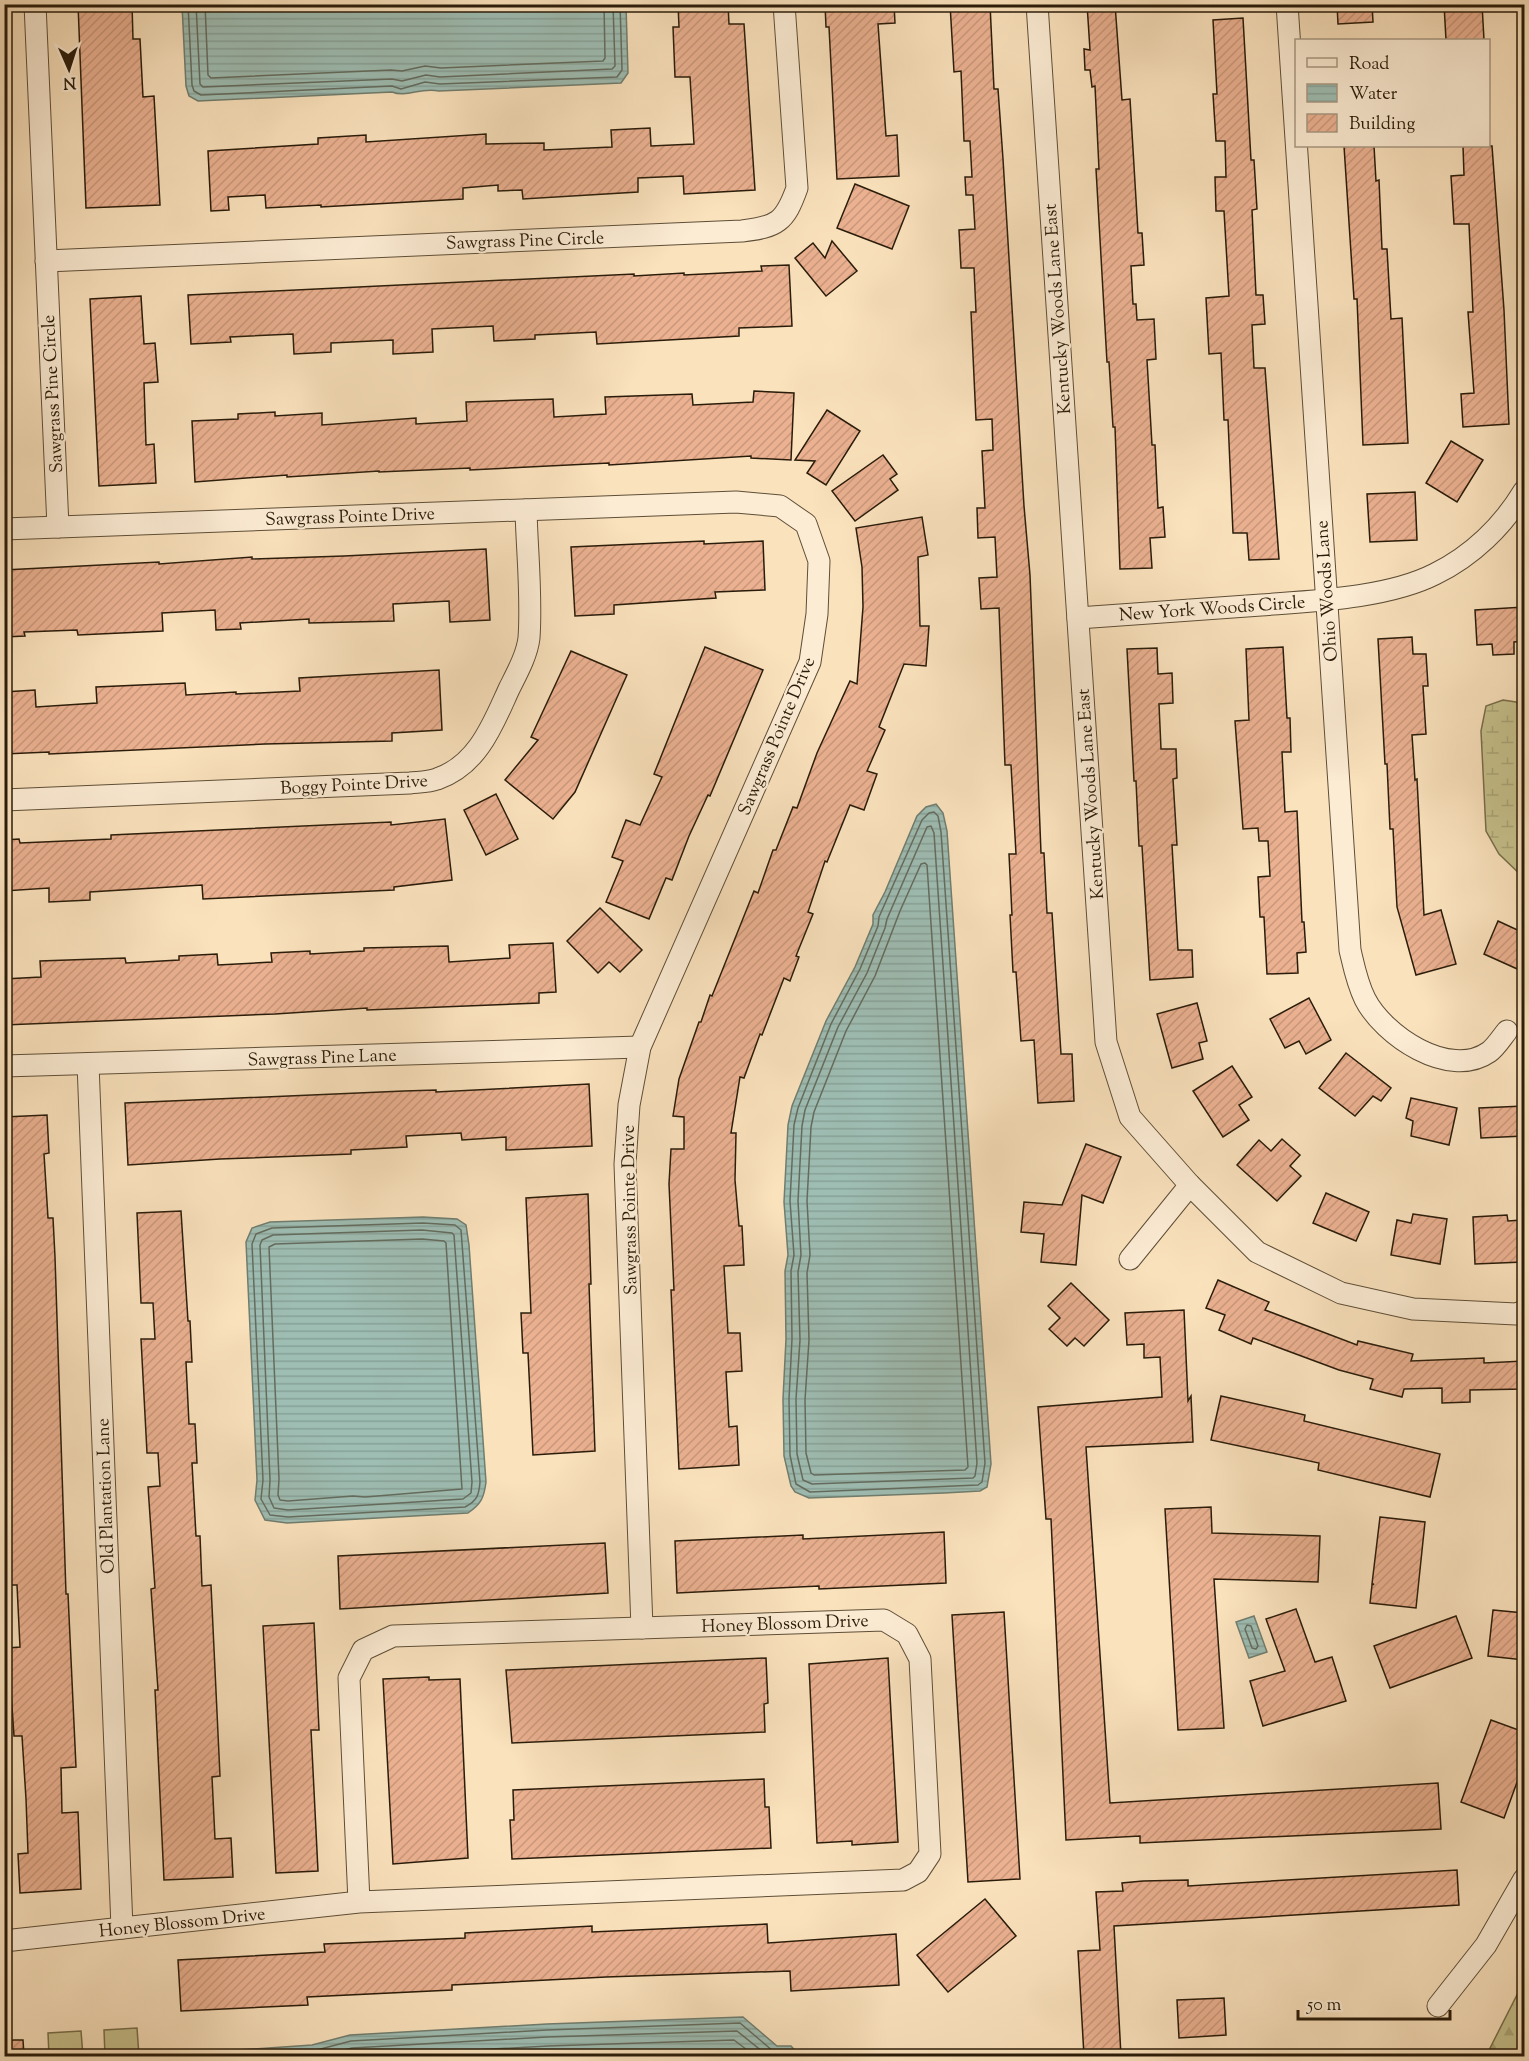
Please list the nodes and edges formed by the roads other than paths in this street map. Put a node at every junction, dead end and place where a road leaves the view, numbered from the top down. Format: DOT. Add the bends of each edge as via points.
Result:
graph roads {
  1 [pos="35,4"];
  2 [pos="784,4"];
  3 [pos="1037,4"];
  4 [pos="1287,4"];
  5 [pos="1295,126"];
  6 [pos="1296,147"];
  7 [pos="46,261"];
  8 [pos="1524,491"];
  9 [pos="526,510"];
  10 [pos="58,527"];
  11 [pos="4,529"];
  12 [pos="1326,600"];
  13 [pos="1078,618"];
  14 [pos="4,800"];
  15 [pos="1508,1031"];
  16 [pos="640,1047"];
  17 [pos="88,1064"];
  18 [pos="4,1066"];
  19 [pos="1190,1185"];
  20 [pos="1130,1259"];
  21 [pos="1524,1311"];
  22 [pos="642,1628"];
  23 [pos="1524,1879"];
  24 [pos="359,1902"];
  25 [pos="122,1928"];
  26 [pos="4,1941"];
  27 [pos="1438,2006"];
  1 -- 7 [label="street, Sawgrass Pine Circle"];
  2 -- 7 [label="street, Sawgrass Pine Circle" via="796,188 790,207 773,225 742,231"];
  3 -- 13 [label="street, Kentucky Woods Lane East"];
  4 -- 5 [label="street, Ohio Woods Lane"];
  6 -- 12 [label="street, Ohio Woods Lane"];
  7 -- 10 [label="street, Sawgrass Pine Circle"];
  8 -- 12 [label="street, New York Woods Circle" via="1496,529 1436,574 1402,587"];
  9 -- 10 [label="street, Sawgrass Pointe Drive"];
  9 -- 14 [label="street, Boggy Pointe Drive" via="529,641 484,742 451,773 410,783"];
  9 -- 16 [label="street, Sawgrass Pointe Drive" via="736,502 780,506 806,524 819,561 810,662"];
  10 -- 11 [label="street, Sawgrass Pointe Drive"];
  12 -- 13 [label="street, New York Woods Circle"];
  12 -- 15 [label="street, Ohio Woods Lane" via="1350,950 1365,1000 1398,1038 1443,1059 1467,1060 1489,1052"];
  13 -- 19 [label="street, Kentucky Woods Lane East" via="1106,1042 1130,1117"];
  16 -- 17 [label="street, Sawgrass Pine Lane"];
  16 -- 22 [label="street, Sawgrass Pointe Drive" via="629,1105 626,1164"];
  17 -- 18 [label="street, Sawgrass Pine Lane"];
  17 -- 25 [label="street, Old Plantation Lane"];
  19 -- 20 [label="street"];
  19 -- 21 [label="street, Kentucky Woods Lane East" via="1257,1252 1341,1293 1413,1309 1516,1314"];
  22 -- 24 [label="street, Honey Blossom Drive" via="393,1636 363,1650 349,1678"];
  22 -- 24 [label="street, Honey Blossom Drive" via="884,1620 908,1635 920,1659 930,1854 918,1872 903,1880"];
  23 -- 27 [label="street" via="1486,1946"];
  24 -- 25 [label="street, Honey Blossom Drive"];
  25 -- 26 [label="street, Honey Blossom Drive"];
}
